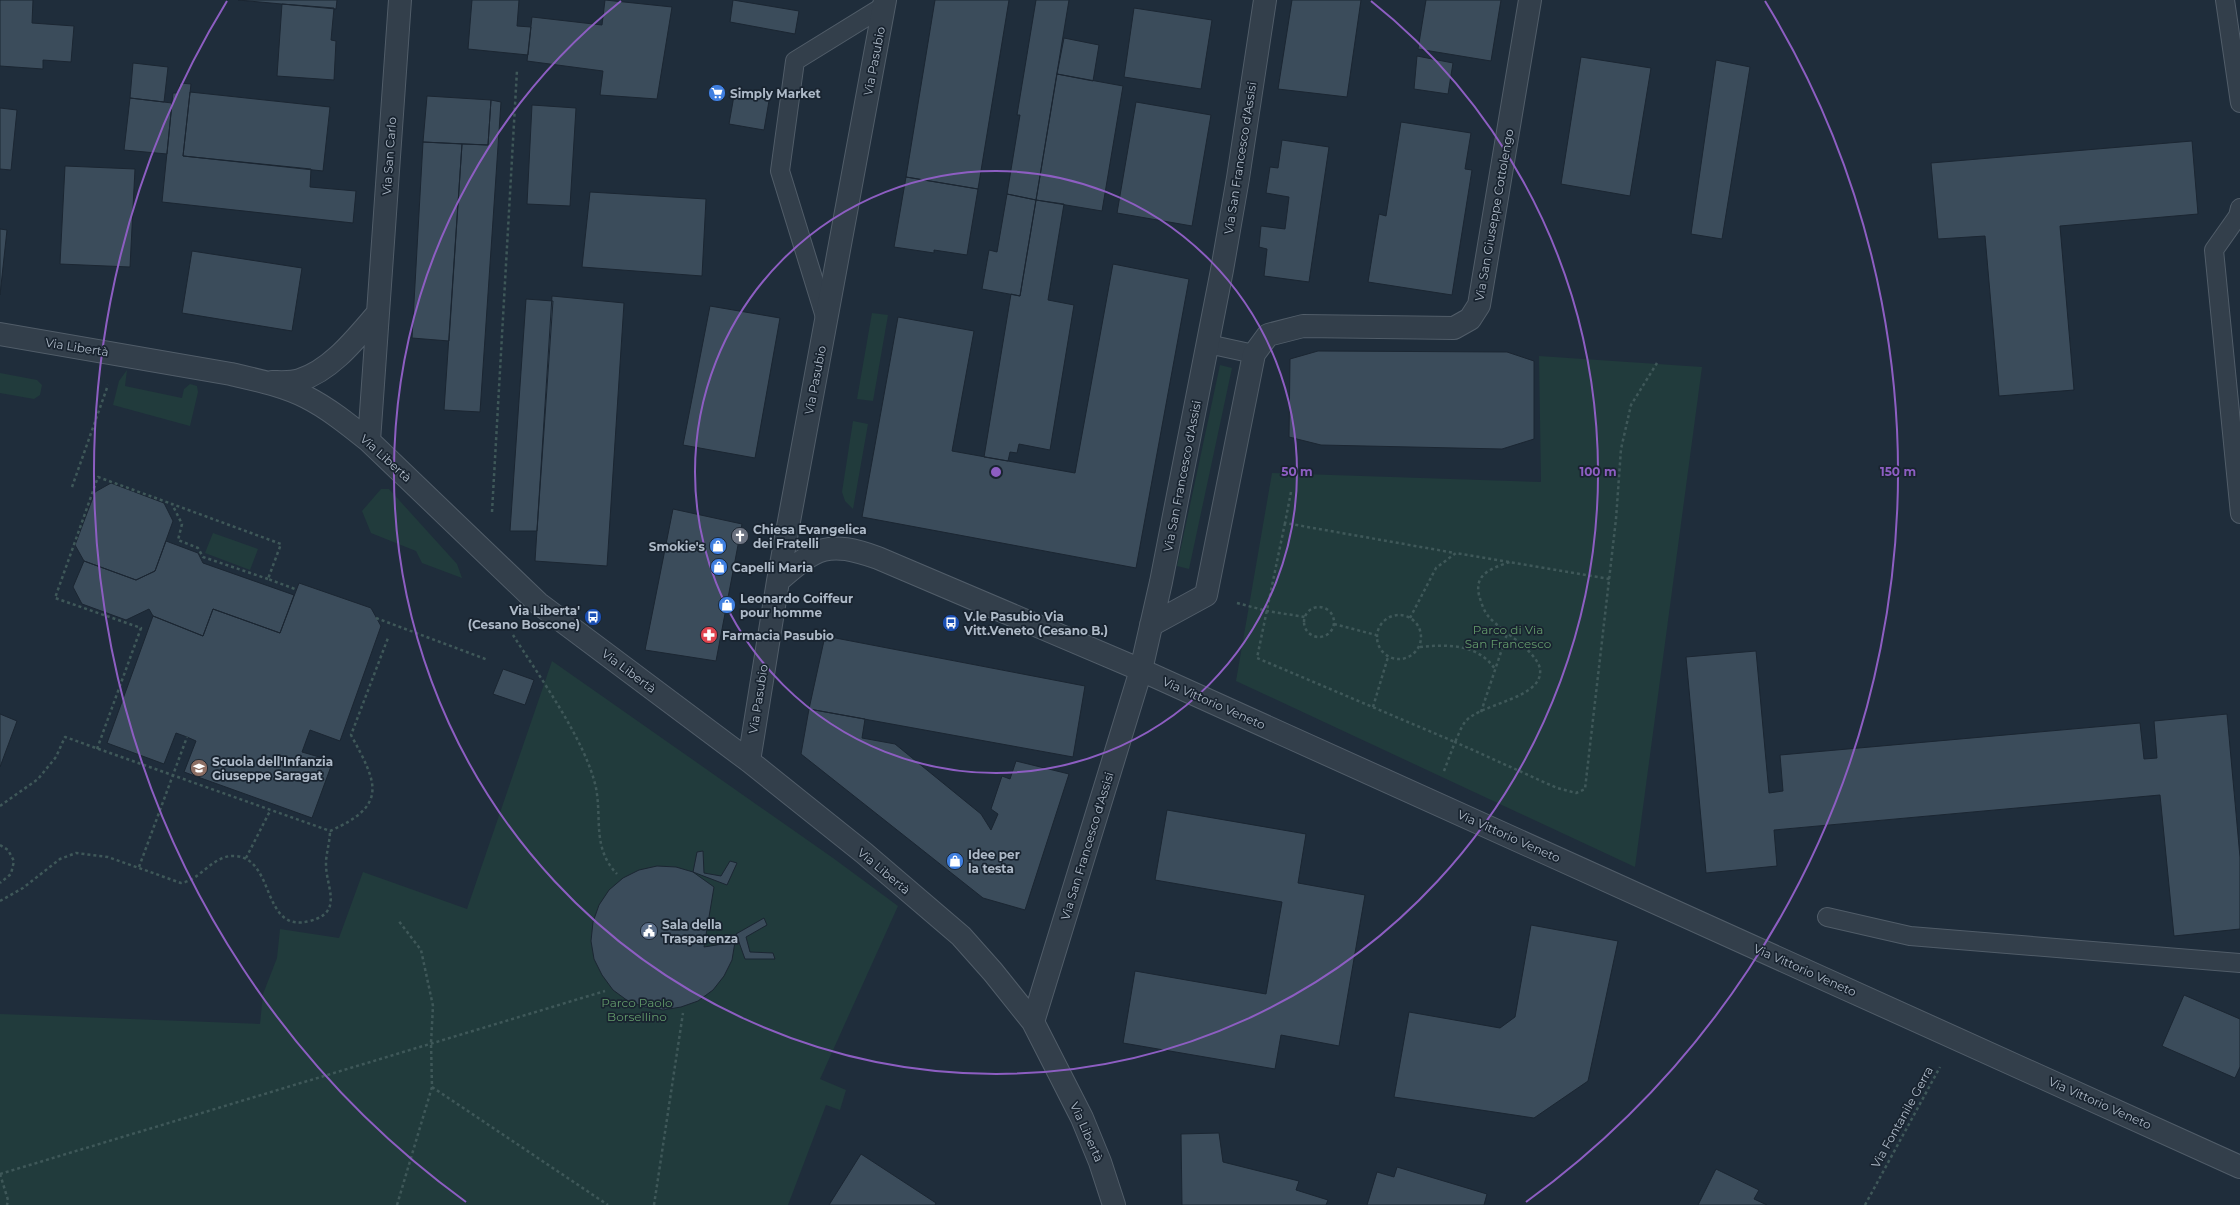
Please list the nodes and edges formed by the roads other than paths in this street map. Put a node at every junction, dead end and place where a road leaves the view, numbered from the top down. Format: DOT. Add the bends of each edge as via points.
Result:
graph roads {
  1 [pos="400,0"];
  2 [pos="1265,0"];
  3 [pos="1530,0"];
  4 [pos="2225,0"];
  5 [pos="884,3"];
  6 [pos="2240,103"];
  7 [pos="2240,208"];
  8 [pos="378,313"];
  9 [pos="826,320"];
  10 [pos="0,334"];
  11 [pos="1208,344"];
  12 [pos="1254,354"];
  13 [pos="267,382"];
  14 [pos="369,441"];
  15 [pos="2240,514"];
  16 [pos="778,581"];
  17 [pos="1151,625"];
  18 [pos="1142,670"];
  19 [pos="749,760"];
  20 [pos="1827,917"];
  21 [pos="2240,963"];
  22 [pos="1033,1022"];
  23 [pos="2240,1167"];
  24 [pos="1114,1205"];
  1 -- 8 [label="street, Via San Carlo"];
  2 -- 11 [label="street, Via San Francesco d'Assisi" via="1238,178"];
  3 -- 12 [label="street, Via San Giuseppe Cottolengo" via="1479,305 1470,319 1454,328 1303,326 1268,335"];
  4 -- 6 [label="lane"];
  5 -- 9 [label="street, Via Pasubio"];
  5 -- 9 [label="lane" via="795,61 780,171"];
  7 -- 15 [label="lane" via="2238,216 2214,250"];
  8 -- 13 [label="street" via="326,366 299,381"];
  8 -- 14 [label="street, Via San Carlo"];
  9 -- 16 [label="street, Via Pasubio"];
  10 -- 13 [label="street, Via Libertà"];
  11 -- 12 [label="lane"];
  11 -- 17 [label="street, Via San Francesco d'Assisi"];
  12 -- 17 [label="street" via="1206,595"];
  13 -- 14 [label="street, Via Libertà" via="305,397 341,419"];
  14 -- 19 [label="street, Via Libertà" via="538,603"];
  16 -- 18 [label="street, Via Vittorio Veneto" via="805,558 829,548 851,549"];
  16 -- 19 [label="street, Via Pasubio"];
  17 -- 18 [label="street, Via San Francesco d'Assisi"];
  18 -- 22 [label="street, Via San Francesco d'Assisi"];
  18 -- 23 [label="street, Via Vittorio Veneto"];
  19 -- 22 [label="street, Via Libertà" via="961,936"];
  20 -- 21 [label="lane" via="1910,936"];
  22 -- 24 [label="street, Via Libertà" via="1082,1118"];
}
